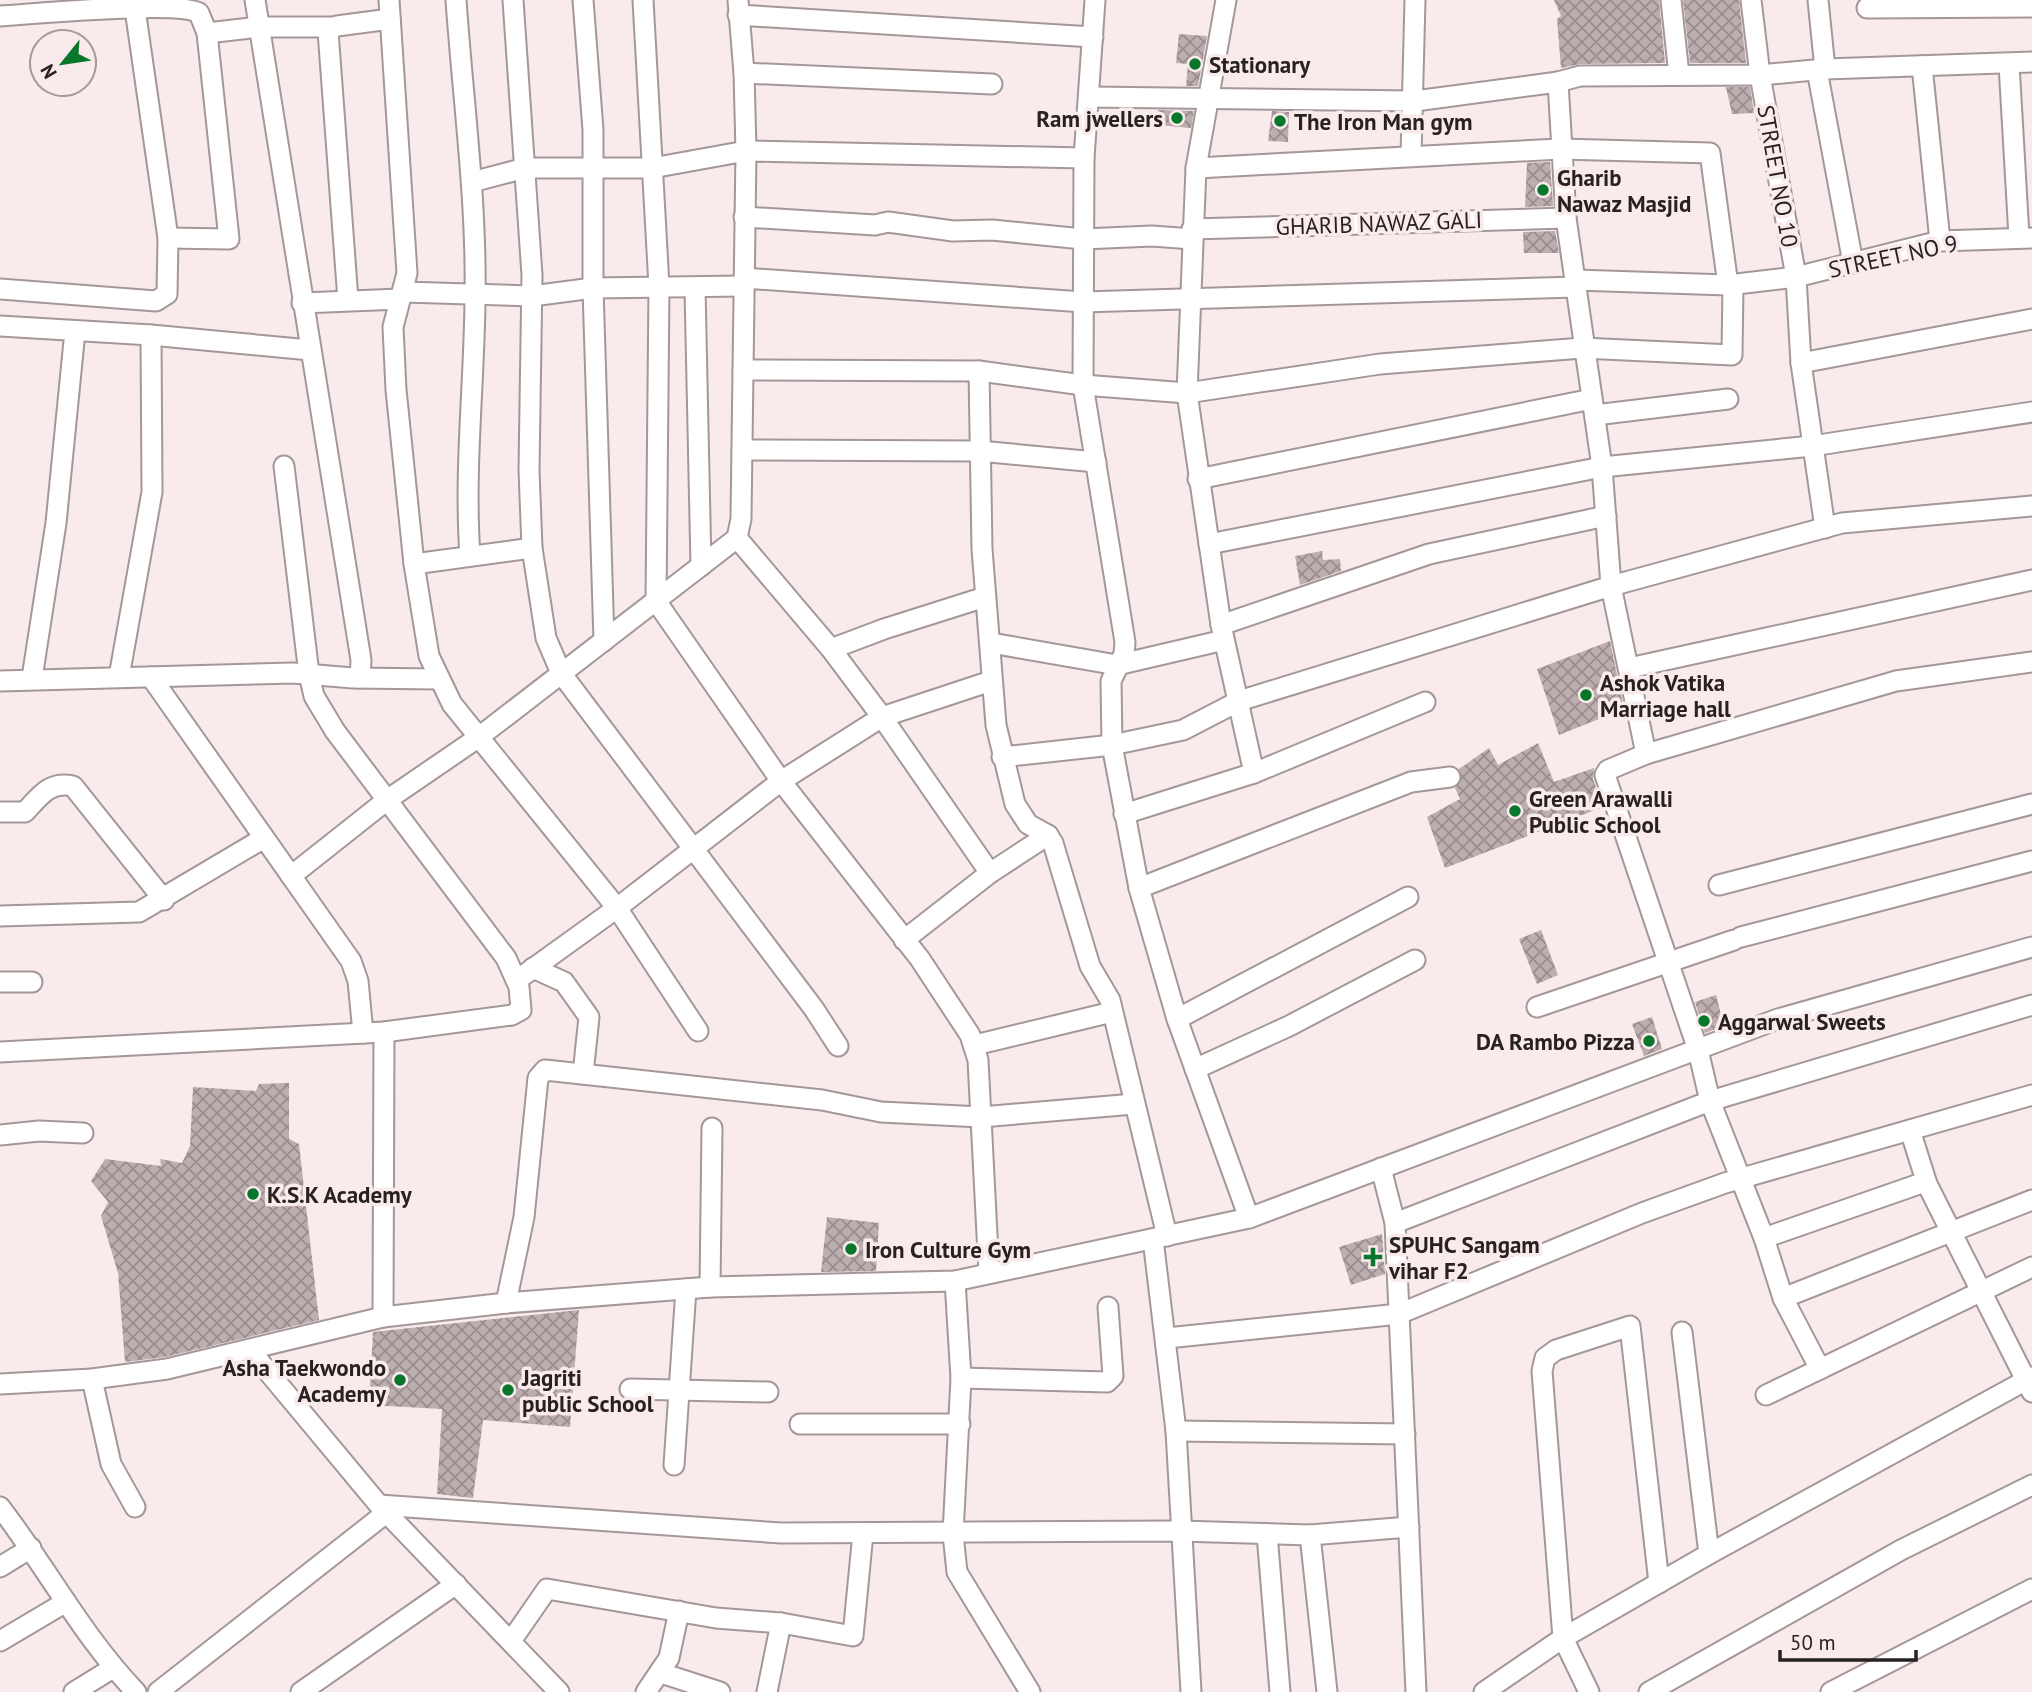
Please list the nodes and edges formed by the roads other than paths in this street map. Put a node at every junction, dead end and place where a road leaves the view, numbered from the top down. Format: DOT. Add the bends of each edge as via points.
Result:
graph roads {
  1 [pos="255,0"];
  2 [pos="456,0"];
  3 [pos="513,0"];
  4 [pos="583,0"];
  5 [pos="643,0"];
  6 [pos="1095,0"];
  7 [pos="1226,0"];
  8 [pos="1415,0"];
  9 [pos="1671,0"];
  10 [pos="1751,0"];
  11 [pos="1818,0"];
  12 [pos="2032,7"];
  13 [pos="738,8"];
  14 [pos="1867,8"];
  15 [pos="135,9"];
  16 [pos="389,9"];
  17 [pos="0,16"];
  18 [pos="259,27"];
  19 [pos="332,27"];
  20 [pos="207,33"];
  21 [pos="1093,37"];
  22 [pos="2032,62"];
  23 [pos="2009,64"];
  24 [pos="1922,66"];
  25 [pos="1821,70"];
  26 [pos="744,73"];
  27 [pos="1679,75"];
  28 [pos="1760,75"];
  29 [pos="1558,82"];
  30 [pos="992,84"];
  31 [pos="1089,97"];
  32 [pos="1206,99"];
  33 [pos="1415,102"];
  34 [pos="1560,149"];
  35 [pos="746,151"];
  36 [pos="1411,155"];
  37 [pos="1084,158"];
  38 [pos="525,168"];
  39 [pos="652,168"];
  40 [pos="1196,168"];
  41 [pos="593,170"];
  42 [pos="472,182"];
  43 [pos="744,217"];
  44 [pos="1566,218"];
  45 [pos="1192,234"];
  46 [pos="168,238"];
  47 [pos="2026,238"];
  48 [pos="1083,239"];
  49 [pos="1940,241"];
  50 [pos="1853,263"];
  51 [pos="1796,277"];
  52 [pos="743,282"];
  53 [pos="1576,283"];
  54 [pos="1730,285"];
  55 [pos="659,286"];
  56 [pos="593,288"];
  57 [pos="0,289"];
  58 [pos="695,289"];
  59 [pos="402,295"];
  60 [pos="475,295"];
  61 [pos="532,296"];
  62 [pos="348,300"];
  63 [pos="1190,300"];
  64 [pos="1083,302"];
  65 [pos="302,303"];
  66 [pos="2032,319"];
  67 [pos="0,326"];
  68 [pos="75,331"];
  69 [pos="151,335"];
  70 [pos="1582,348"];
  71 [pos="310,349"];
  72 [pos="1801,363"];
  73 [pos="743,370"];
  74 [pos="979,371"];
  75 [pos="1083,385"];
  76 [pos="1187,393"];
  77 [pos="1728,399"];
  78 [pos="1593,407"];
  79 [pos="2032,412"];
  80 [pos="1812,446"];
  81 [pos="742,450"];
  82 [pos="979,451"];
  83 [pos="1097,463"];
  84 [pos="284,466"];
  85 [pos="1602,467"];
  86 [pos="1198,478"];
  87 [pos="2032,506"];
  88 [pos="1606,516"];
  89 [pos="1825,528"];
  90 [pos="737,538"];
  91 [pos="1209,544"];
  92 [pos="532,548"];
  93 [pos="470,556"];
  94 [pos="414,564"];
  95 [pos="701,566"];
  96 [pos="2032,580"];
  97 [pos="1611,586"];
  98 [pos="985,597"];
  99 [pos="656,601"];
  100 [pos="1223,632"];
  101 [pos="604,641"];
  102 [pos="991,643"];
  103 [pos="831,649"];
  104 [pos="2032,662"];
  105 [pos="1116,665"];
  106 [pos="1629,668"];
  107 [pos="561,673"];
  108 [pos="309,674"];
  109 [pos="119,677"];
  110 [pos="151,677"];
  111 [pos="32,678"];
  112 [pos="360,678"];
  113 [pos="439,679"];
  114 [pos="0,681"];
  115 [pos="991,681"];
  116 [pos="1239,701"];
  117 [pos="1425,702"];
  118 [pos="882,717"];
  119 [pos="479,737"];
  120 [pos="1112,745"];
  121 [pos="1646,754"];
  122 [pos="1002,757"];
  123 [pos="1254,773"];
  124 [pos="1450,777"];
  125 [pos="781,781"];
  126 [pos="387,800"];
  127 [pos="2032,804"];
  128 [pos="0,812"];
  129 [pos="1124,814"];
  130 [pos="1048,835"];
  131 [pos="264,838"];
  132 [pos="694,847"];
  133 [pos="2032,861"];
  134 [pos="990,873"];
  135 [pos="291,876"];
  136 [pos="1719,885"];
  137 [pos="1139,888"];
  138 [pos="1408,897"];
  139 [pos="163,900"];
  140 [pos="617,908"];
  141 [pos="0,916"];
  142 [pos="904,940"];
  143 [pos="2032,947"];
  144 [pos="1415,960"];
  145 [pos="1668,963"];
  146 [pos="533,968"];
  147 [pos="517,980"];
  148 [pos="0,982"];
  149 [pos="32,982"];
  150 [pos="2032,1005"];
  151 [pos="1537,1007"];
  152 [pos="1112,1012"];
  153 [pos="1177,1019"];
  154 [pos="698,1031"];
  155 [pos="384,1032"];
  156 [pos="363,1033"];
  157 [pos="975,1045"];
  158 [pos="838,1046"];
  159 [pos="1698,1050"];
  160 [pos="0,1052"];
  161 [pos="1195,1069"];
  162 [pos="583,1074"];
  163 [pos="2032,1095"];
  164 [pos="1710,1101"];
  165 [pos="1134,1104"];
  166 [pos="981,1117"];
  167 [pos="712,1128"];
  168 [pos="1910,1130"];
  169 [pos="83,1133"];
  170 [pos="0,1135"];
  171 [pos="1381,1168"];
  172 [pos="1740,1178"];
  173 [pos="1927,1184"];
  174 [pos="2032,1200"];
  175 [pos="1249,1218"];
  176 [pos="1395,1223"];
  177 [pos="1952,1234"];
  178 [pos="1160,1237"];
  179 [pos="1765,1238"];
  180 [pos="2032,1267"];
  181 [pos="989,1273"];
  182 [pos="954,1281"];
  183 [pos="710,1287"];
  184 [pos="686,1289"];
  185 [pos="1981,1290"];
  186 [pos="1783,1298"];
  187 [pos="506,1303"];
  188 [pos="1108,1307"];
  189 [pos="1399,1314"];
  190 [pos="383,1317"];
  191 [pos="1682,1332"];
  192 [pos="1167,1338"];
  193 [pos="250,1350"];
  194 [pos="1820,1369"];
  195 [pos="961,1378"];
  196 [pos="92,1379"];
  197 [pos="2030,1383"];
  198 [pos="0,1384"];
  199 [pos="630,1389"];
  200 [pos="679,1392"];
  201 [pos="768,1392"];
  202 [pos="1766,1395"];
  203 [pos="800,1424"];
  204 [pos="960,1424"];
  205 [pos="1176,1431"];
  206 [pos="1405,1434"];
  207 [pos="674,1465"];
  208 [pos="2032,1485"];
  209 [pos="0,1507"];
  210 [pos="135,1507"];
  211 [pos="382,1509"];
  212 [pos="1409,1527"];
  213 [pos="1180,1531"];
  214 [pos="863,1533"];
  215 [pos="953,1534"];
  216 [pos="1267,1534"];
  217 [pos="1310,1535"];
  218 [pos="32,1548"];
  219 [pos="1709,1554"];
  220 [pos="0,1567"];
  221 [pos="1659,1583"];
  222 [pos="456,1584"];
  223 [pos="2032,1589"];
  224 [pos="66,1602"];
  225 [pos="679,1611"];
  226 [pos="781,1623"];
  227 [pos="1563,1638"];
  228 [pos="0,1641"];
  229 [pos="511,1641"];
  230 [pos="113,1668"];
  231 [pos="661,1673"];
  232 [pos="74,1692"];
  233 [pos="136,1692"];
  234 [pos="158,1692"];
  235 [pos="300,1692"];
  236 [pos="559,1692"];
  237 [pos="646,1692"];
  238 [pos="720,1692"];
  239 [pos="767,1692"];
  240 [pos="1030,1692"];
  241 [pos="1191,1692"];
  242 [pos="1280,1692"];
  243 [pos="1327,1692"];
  244 [pos="1416,1692"];
  245 [pos="1484,1692"];
  246 [pos="1589,1692"];
  247 [pos="1648,1692"];
  248 [pos="1831,1692"];
  1 -- 18 [label="street"];
  2 -- 42 [label="street"];
  3 -- 38 [label="street"];
  4 -- 41 [label="street"];
  5 -- 39 [label="street"];
  6 -- 21 [label="street"];
  7 -- 32 [label="street"];
  8 -- 33 [label="street"];
  9 -- 27 [label="street"];
  10 -- 28 [label="street, STREET NO 10"];
  11 -- 25 [label="street"];
  12 -- 14 [label="street"];
  13 -- 21 [label="street"];
  13 -- 26 [label="street"];
  15 -- 17 [label="street"];
  15 -- 20 [label="street" via="196,11"];
  15 -- 46 [label="street"];
  16 -- 19 [label="street"];
  16 -- 59 [label="street" via="407,263"];
  18 -- 19 [label="street"];
  18 -- 20 [label="street"];
  18 -- 65 [label="street"];
  19 -- 62 [label="street" via="328,31"];
  20 -- 46 [label="street" via="229,239"];
  21 -- 31 [label="street"];
  22 -- 23 [label="street"];
  23 -- 24 [label="street"];
  23 -- 47 [label="street"];
  24 -- 25 [label="street"];
  24 -- 49 [label="street"];
  25 -- 28 [label="street"];
  25 -- 50 [label="street"];
  26 -- 30 [label="street"];
  26 -- 35 [label="street"];
  27 -- 28 [label="street"];
  27 -- 29 [label="street" via="1580,76"];
  28 -- 51 [label="street, STREET NO 10"];
  29 -- 33 [label="street"];
  29 -- 34 [label="street"];
  31 -- 32 [label="street"];
  31 -- 37 [label="street"];
  32 -- 33 [label="street"];
  32 -- 40 [label="street"];
  33 -- 36 [label="street"];
  34 -- 36 [label="street"];
  34 -- 44 [label="street"];
  34 -- 54 [label="street" via="1710,153"];
  35 -- 37 [label="street"];
  35 -- 39 [label="street"];
  35 -- 43 [label="street"];
  36 -- 40 [label="street"];
  37 -- 48 [label="street"];
  38 -- 41 [label="street"];
  38 -- 42 [label="street"];
  38 -- 61 [label="street"];
  39 -- 41 [label="street"];
  39 -- 55 [label="street"];
  40 -- 45 [label="street"];
  41 -- 56 [label="street"];
  42 -- 60 [label="street"];
  43 -- 48 [label="street, GHARIB NAWAZ GALI" via="888,222"];
  43 -- 52 [label="street"];
  44 -- 45 [label="street, GHARIB NAWAZ GALI"];
  44 -- 53 [label="street"];
  45 -- 48 [label="street, GHARIB NAWAZ GALI"];
  45 -- 63 [label="street"];
  46 -- 57 [label="street" via="169,284 161,300"];
  47 -- 49 [label="street, STREET NO 9"];
  48 -- 64 [label="street"];
  49 -- 50 [label="street, STREET NO 9"];
  50 -- 51 [label="street, STREET NO 9"];
  51 -- 54 [label="street, STREET NO 9"];
  51 -- 72 [label="street, STREET NO 10"];
  52 -- 58 [label="street, STREET NO 9"];
  52 -- 64 [label="street, STREET NO 9"];
  52 -- 73 [label="street"];
  53 -- 54 [label="street, STREET NO 9"];
  53 -- 63 [label="street, STREET NO 9"];
  53 -- 70 [label="street"];
  54 -- 70 [label="street" via="1732,355"];
  55 -- 56 [label="street, STREET NO 9"];
  55 -- 58 [label="street, STREET NO 9"];
  55 -- 99 [label="street"];
  56 -- 61 [label="street, STREET NO 9"];
  56 -- 101 [label="street"];
  58 -- 95 [label="street"];
  59 -- 60 [label="street, STREET NO 9"];
  59 -- 62 [label="street, STREET NO 9"];
  59 -- 94 [label="street" via="393,327"];
  60 -- 61 [label="street, STREET NO 9"];
  60 -- 93 [label="street" via="466,470"];
  61 -- 92 [label="street"];
  62 -- 65 [label="street, STREET NO 9"];
  63 -- 64 [label="street, STREET NO 9"];
  63 -- 76 [label="street"];
  64 -- 75 [label="street"];
  65 -- 71 [label="street"];
  66 -- 72 [label="street"];
  67 -- 68 [label="street"];
  68 -- 69 [label="street"];
  68 -- 111 [label="street" via="56,523"];
  69 -- 71 [label="street"];
  69 -- 109 [label="street" via="152,492"];
  70 -- 76 [label="street" via="1380,364"];
  70 -- 78 [label="street"];
  71 -- 112 [label="street" via="361,660"];
  72 -- 80 [label="street, STREET NO 10"];
  73 -- 74 [label="street"];
  73 -- 81 [label="street"];
  74 -- 75 [label="street"];
  74 -- 82 [label="street"];
  75 -- 76 [label="street"];
  75 -- 83 [label="street"];
  76 -- 86 [label="street"];
  77 -- 78 [label="street"];
  78 -- 85 [label="street"];
  78 -- 86 [label="street"];
  79 -- 80 [label="street"];
  80 -- 85 [label="street"];
  80 -- 89 [label="street, STREET NO 10"];
  81 -- 82 [label="street"];
  81 -- 90 [label="street"];
  82 -- 83 [label="street"];
  82 -- 98 [label="street"];
  83 -- 105 [label="street" via="1125,642"];
  84 -- 108 [label="street"];
  85 -- 88 [label="street"];
  85 -- 91 [label="street"];
  86 -- 91 [label="street"];
  87 -- 89 [label="street"];
  88 -- 97 [label="street"];
  88 -- 100 [label="street" via="1429,554"];
  89 -- 97 [label="street"];
  90 -- 95 [label="street"];
  90 -- 103 [label="street"];
  91 -- 100 [label="street"];
  92 -- 93 [label="street"];
  92 -- 107 [label="street" via="546,638"];
  93 -- 94 [label="street"];
  94 -- 113 [label="street" via="429,656"];
  95 -- 99 [label="street"];
  96 -- 106 [label="street"];
  97 -- 106 [label="street"];
  97 -- 116 [label="street"];
  98 -- 102 [label="street"];
  98 -- 103 [label="street"];
  99 -- 101 [label="street"];
  99 -- 125 [label="street"];
  100 -- 105 [label="street"];
  100 -- 116 [label="street"];
  101 -- 107 [label="street"];
  102 -- 105 [label="street"];
  102 -- 115 [label="street"];
  103 -- 118 [label="street"];
  104 -- 121 [label="street" via="1896,681"];
  105 -- 120 [label="street" via="1111,681"];
  106 -- 121 [label="street"];
  107 -- 119 [label="street"];
  107 -- 132 [label="street"];
  108 -- 110 [label="street"];
  108 -- 112 [label="street"];
  108 -- 126 [label="street" via="318,704"];
  109 -- 110 [label="street"];
  109 -- 111 [label="street"];
  110 -- 131 [label="street"];
  111 -- 114 [label="street"];
  112 -- 113 [label="street"];
  113 -- 119 [label="street"];
  115 -- 118 [label="street"];
  115 -- 122 [label="street"];
  116 -- 120 [label="street" via="1184,730"];
  116 -- 123 [label="street"];
  117 -- 123 [label="street"];
  118 -- 125 [label="street"];
  118 -- 134 [label="street"];
  119 -- 126 [label="street"];
  119 -- 140 [label="street"];
  120 -- 122 [label="street"];
  120 -- 129 [label="street"];
  121 -- 145 [label="street" via="1608,770 1605,778"];
  122 -- 130 [label="street" via="1021,816"];
  123 -- 129 [label="street"];
  124 -- 137 [label="street" via="1410,782"];
  125 -- 132 [label="street"];
  125 -- 142 [label="street"];
  126 -- 135 [label="street"];
  126 -- 147 [label="street" via="506,958"];
  127 -- 136 [label="street"];
  128 -- 139 [label="street" via="25,812 47,788 61,783 73,786"];
  129 -- 137 [label="street"];
  130 -- 134 [label="street"];
  130 -- 152 [label="street" via="1090,967"];
  131 -- 135 [label="street"];
  131 -- 139 [label="street"];
  132 -- 140 [label="street"];
  132 -- 158 [label="street"];
  133 -- 145 [label="street" via="1738,939"];
  134 -- 142 [label="street"];
  135 -- 156 [label="street" via="355,970"];
  137 -- 153 [label="street"];
  138 -- 153 [label="street"];
  139 -- 141 [label="street" via="130,913"];
  140 -- 146 [label="street"];
  140 -- 154 [label="street"];
  142 -- 157 [label="street"];
  143 -- 159 [label="street" via="1778,1019"];
  144 -- 161 [label="street"];
  145 -- 151 [label="street"];
  145 -- 159 [label="street"];
  146 -- 147 [label="street"];
  146 -- 162 [label="street" via="564,982 589,1017"];
  147 -- 155 [label="street" via="522,1000 515,1014"];
  148 -- 149 [label="street"];
  150 -- 164 [label="street"];
  152 -- 157 [label="street"];
  152 -- 165 [label="street"];
  153 -- 161 [label="street"];
  155 -- 156 [label="street"];
  155 -- 190 [label="street"];
  156 -- 160 [label="street"];
  157 -- 166 [label="street"];
  159 -- 164 [label="street"];
  159 -- 171 [label="street"];
  161 -- 175 [label="street"];
  162 -- 166 [label="street" via="822,1100 881,1112"];
  162 -- 187 [label="street" via="545,1070 538,1078 524,1217"];
  163 -- 168 [label="street"];
  164 -- 172 [label="street"];
  164 -- 176 [label="street"];
  165 -- 166 [label="street"];
  165 -- 178 [label="street"];
  166 -- 181 [label="street"];
  167 -- 183 [label="street"];
  168 -- 172 [label="street"];
  168 -- 173 [label="street"];
  169 -- 170 [label="street"];
  171 -- 175 [label="street"];
  171 -- 176 [label="street"];
  172 -- 179 [label="street"];
  172 -- 189 [label="street" via="1642,1213"];
  173 -- 177 [label="street"];
  173 -- 179 [label="street"];
  174 -- 177 [label="street"];
  175 -- 178 [label="street"];
  176 -- 189 [label="street"];
  177 -- 185 [label="street"];
  177 -- 186 [label="street"];
  178 -- 181 [label="street"];
  178 -- 192 [label="street"];
  179 -- 186 [label="street"];
  180 -- 185 [label="street"];
  181 -- 182 [label="street"];
  182 -- 183 [label="street"];
  182 -- 195 [label="street"];
  183 -- 184 [label="street"];
  184 -- 187 [label="street"];
  184 -- 200 [label="street"];
  185 -- 194 [label="street"];
  185 -- 197 [label="street"];
  186 -- 194 [label="street"];
  187 -- 190 [label="street"];
  188 -- 195 [label="street" via="1112,1380"];
  189 -- 192 [label="street"];
  189 -- 206 [label="street"];
  190 -- 193 [label="street"];
  191 -- 219 [label="street"];
  192 -- 205 [label="street"];
  193 -- 196 [label="street" via="201,1363"];
  193 -- 211 [label="street"];
  194 -- 202 [label="street"];
  195 -- 204 [label="street"];
  196 -- 198 [label="street"];
  196 -- 210 [label="street" via="111,1464"];
  197 -- 219 [label="street"];
  199 -- 200 [label="street"];
  200 -- 201 [label="street"];
  200 -- 207 [label="street"];
  203 -- 204 [label="street"];
  204 -- 215 [label="street"];
  205 -- 206 [label="street"];
  205 -- 213 [label="street"];
  206 -- 212 [label="street"];
  208 -- 247 [label="street" via="1900,1550"];
  209 -- 218 [label="street"];
  211 -- 214 [label="street" via="769,1532"];
  211 -- 222 [label="street"];
  211 -- 234 [label="street"];
  212 -- 217 [label="street"];
  212 -- 244 [label="street"];
  213 -- 215 [label="street"];
  213 -- 216 [label="street"];
  213 -- 241 [label="street"];
  214 -- 215 [label="street"];
  214 -- 226 [label="street" via="853,1636"];
  215 -- 240 [label="street" via="960,1580"];
  216 -- 217 [label="street"];
  216 -- 242 [label="street"];
  217 -- 243 [label="street"];
  218 -- 220 [label="street"];
  218 -- 224 [label="street"];
  219 -- 221 [label="street"];
  221 -- 227 [label="street"];
  221 -- 227 [label="street" via="1630,1326 1556,1350 1545,1358 1542,1371"];
  222 -- 229 [label="street"];
  222 -- 235 [label="street"];
  223 -- 248 [label="street"];
  224 -- 228 [label="street"];
  224 -- 230 [label="street"];
  225 -- 226 [label="street"];
  225 -- 229 [label="street" via="547,1589"];
  225 -- 231 [label="street"];
  226 -- 239 [label="street"];
  227 -- 245 [label="street"];
  227 -- 246 [label="street"];
  229 -- 236 [label="street"];
  230 -- 232 [label="street"];
  230 -- 233 [label="street"];
  231 -- 237 [label="street"];
  231 -- 238 [label="street"];
}
